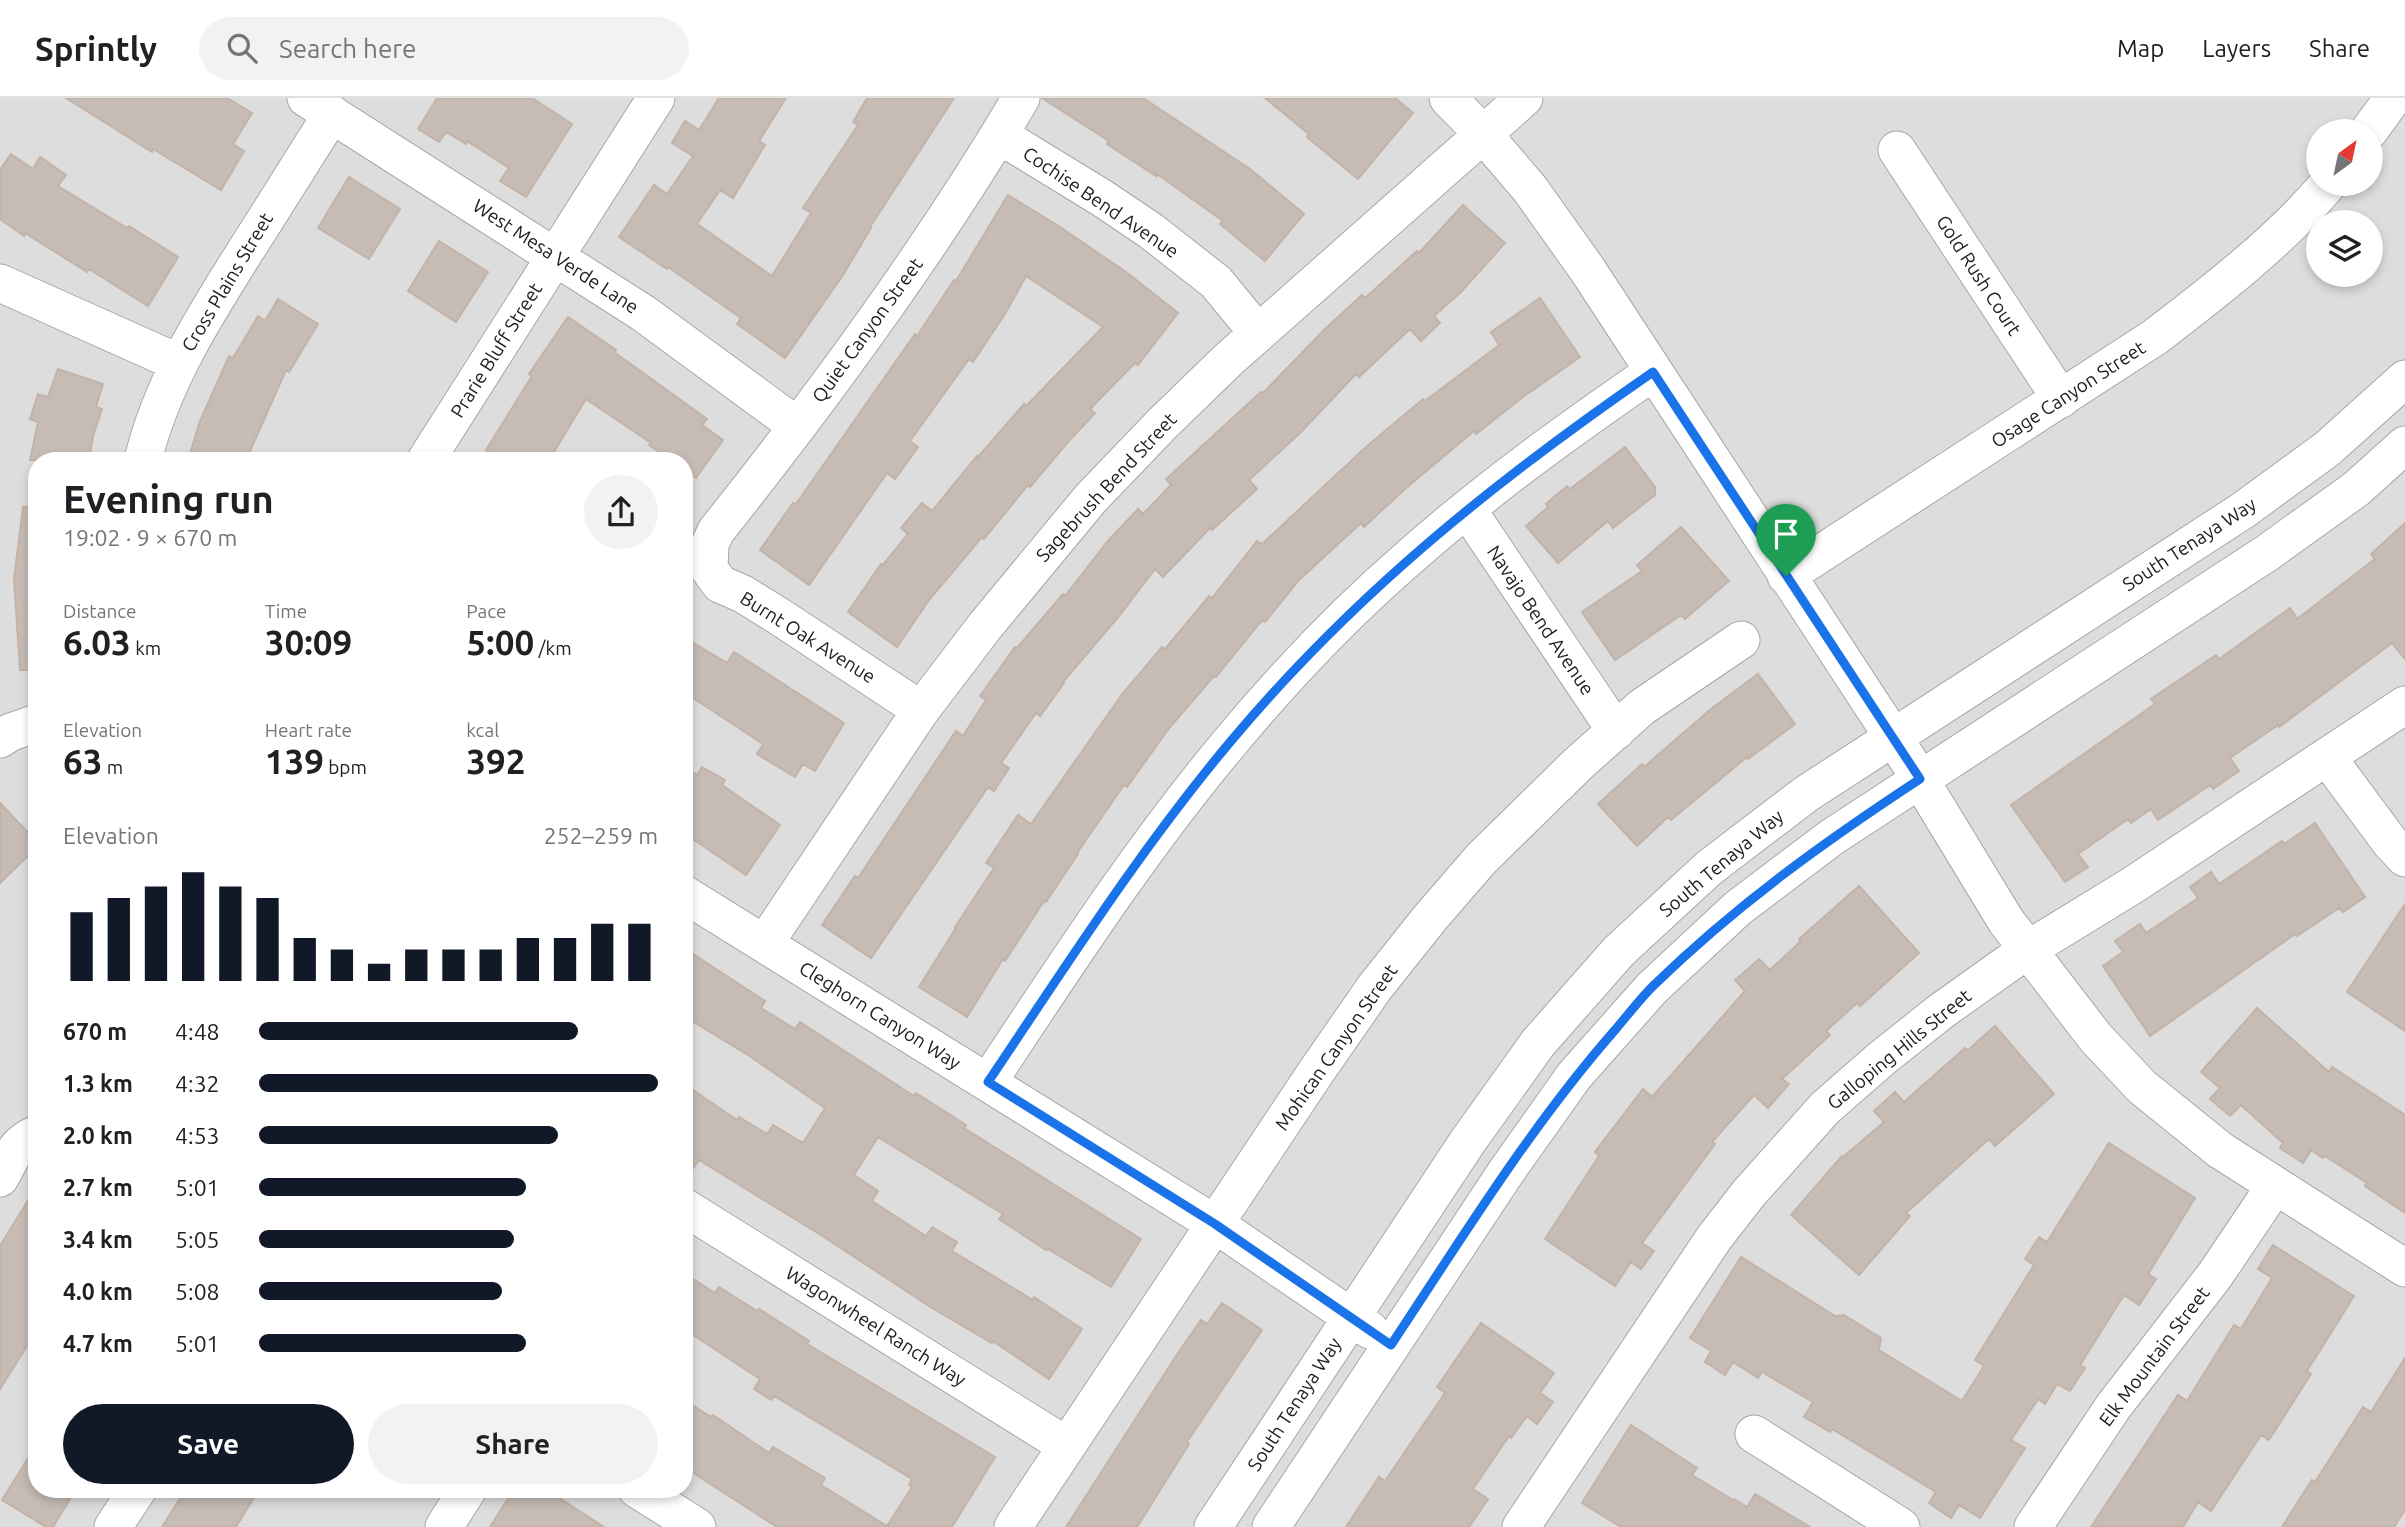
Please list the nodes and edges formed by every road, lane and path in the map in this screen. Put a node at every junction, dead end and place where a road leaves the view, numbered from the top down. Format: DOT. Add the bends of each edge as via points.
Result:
graph roads {
  1 [pos="656,98"];
  2 [pos="1021,98"];
  3 [pos="1448,98"];
  4 [pos="1524,98"];
  5 [pos="2393,98"];
  6 [pos="319,106"];
  7 [pos="2378,119"];
  8 [pos="1483,134"];
  9 [pos="999,135"];
  10 [pos="1896,150"];
  11 [pos="2316,196"];
  12 [pos="556,256"];
  13 [pos="0,283"];
  14 [pos="1258,333"];
  15 [pos="178,363"];
  16 [pos="1653,372"];
  17 [pos="2405,379"];
  18 [pos="2061,400"];
  19 [pos="797,426"];
  20 [pos="2405,445"];
  21 [pos="145,452"];
  22 [pos="431,452"];
  23 [pos="1467,509"];
  24 [pos="708,557"];
  25 [pos="1786,576"];
  26 [pos="1741,640"];
  27 [pos="2405,705"];
  28 [pos="921,709"];
  29 [pos="28,726"];
  30 [pos="1616,731"];
  31 [pos="1894,737"];
  32 [pos="0,739"];
  33 [pos="2327,757"];
  34 [pos="1920,779"];
  35 [pos="2405,858"];
  36 [pos="693,899"];
  37 [pos="765,943"];
  38 [pos="2027,950"];
  39 [pos="988,1082"];
  40 [pos="28,1138"];
  41 [pos="0,1178"];
  42 [pos="2275,1186"];
  43 [pos="693,1213"];
  44 [pos="1215,1224"];
  45 [pos="2405,1268"];
  46 [pos="1351,1318"];
  47 [pos="1391,1345"];
  48 [pos="1754,1434"];
  49 [pos="1067,1446"];
  50 [pos="132,1498"];
  51 [pos="462,1498"];
  52 [pos="651,1498"];
  53 [pos="113,1527"];
  54 [pos="444,1527"];
  55 [pos="697,1527"];
  56 [pos="1013,1527"];
  57 [pos="1213,1527"];
  58 [pos="1271,1527"];
  59 [pos="1521,1527"];
  60 [pos="1901,1527"];
  61 [pos="2033,1527"];
  1 -- 12 [label="street, Prarie Bluff Street"];
  2 -- 9 [label="street, Quiet Canyon Street"];
  3 -- 8 [label="street"];
  4 -- 8 [label="street, Sagebrush Bend Street"];
  5 -- 7 [label="street"];
  6 -- 12 [label="street, West Mesa Verde Lane"];
  6 -- 15 [label="street, Cross Plains Street"];
  8 -- 14 [label="street, Sagebrush Bend Street"];
  8 -- 16 [label="street" via="1530,189"];
  9 -- 14 [label="street, Cochise Bend Avenue" via="1151,231 1216,282"];
  9 -- 19 [label="street, Quiet Canyon Street" via="921,256"];
  10 -- 18 [label="street, Gold Rush Court"];
  11 -- 18 [label="street, Osage Canyon Street" via="2210,295"];
  12 -- 19 [label="street, West Mesa Verde Lane" via="643,313"];
  12 -- 22 [label="street, Prarie Bluff Street"];
  13 -- 15 [label="street"];
  14 -- 28 [label="street, Sagebrush Bend Street" via="1091,498"];
  15 -- 21 [label="street, Cross Plains Street"];
  16 -- 23 [label="street"];
  16 -- 25 [label="street"];
  17 -- 31 [label="street, South Tenaya Way" via="2327,449 2242,511"];
  18 -- 25 [label="street, Osage Canyon Street"];
  19 -- 24 [label="street, Quiet Canyon Street" via="716,531"];
  20 -- 34 [label="street" via="2356,489 2267,553"];
  23 -- 30 [label="street, Navajo Bend Avenue"];
  23 -- 39 [label="street" via="1345,618 1230,741 1173,813"];
  24 -- 28 [label="street, Burnt Oak Avenue" via="709,569 720,584"];
  25 -- 31 [label="street"];
  26 -- 30 [label="street, Mohican Canyon Street" via="1643,707"];
  27 -- 33 [label="street, Galloping Hills Street"];
  28 -- 37 [label="street, Sagebrush Bend Street"];
  29 -- 32 [label="street"];
  30 -- 44 [label="street, Mohican Canyon Street" via="1506,834 1430,918 1375,987"];
  31 -- 34 [label="street"];
  31 -- 46 [label="street, South Tenaya Way" via="1806,794 1709,868 1619,951 1538,1043"];
  33 -- 35 [label="street"];
  33 -- 38 [label="street, Galloping Hills Street"];
  34 -- 38 [label="street"];
  34 -- 47 [label="street" via="1832,837 1738,908 1652,988 1574,1076"];
  36 -- 37 [label="street, Cleghorn Canyon Way"];
  37 -- 39 [label="street, Cleghorn Canyon Way"];
  38 -- 42 [label="street" via="2095,1037 2142,1087 2220,1150"];
  38 -- 59 [label="street, Galloping Hills Street" via="1881,1059 1787,1148 1714,1238"];
  39 -- 44 [label="street, Cleghorn Canyon Way"];
  40 -- 41 [label="street" via="13,1152"];
  42 -- 45 [label="street"];
  42 -- 61 [label="street, Elk Mountain Street" via="2215,1275 2113,1408"];
  43 -- 49 [label="street, Wagonwheel Ranch Way"];
  44 -- 46 [label="street, Cleghorn Canyon Way"];
  44 -- 49 [label="street, Mohican Canyon Street"];
  46 -- 47 [label="street, Cleghorn Canyon Way"];
  46 -- 57 [label="street, South Tenaya Way"];
  47 -- 58 [label="street"];
  48 -- 60 [label="street"];
  49 -- 56 [label="street, Mohican Canyon Street"];
  50 -- 53 [label="street"];
  51 -- 54 [label="street"];
  52 -- 55 [label="street"];
}
